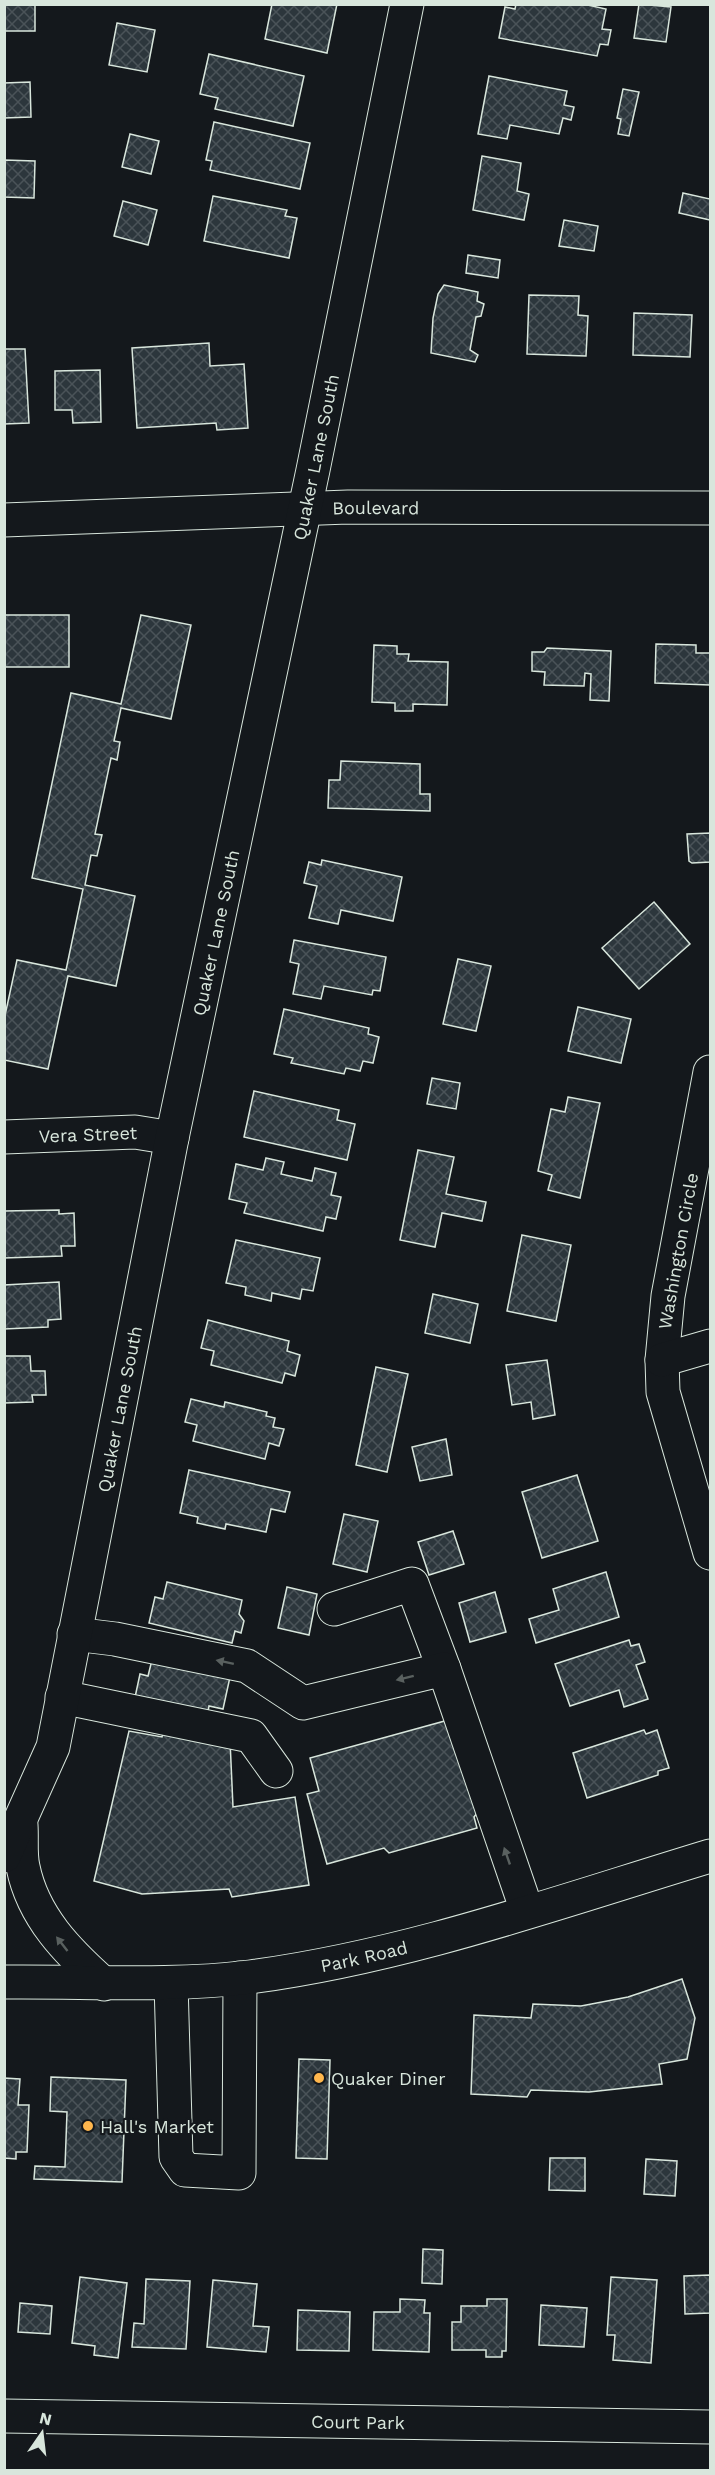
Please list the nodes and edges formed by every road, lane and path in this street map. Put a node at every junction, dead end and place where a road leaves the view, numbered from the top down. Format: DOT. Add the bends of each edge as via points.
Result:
graph roads {
  1 [pos="407,4"];
  2 [pos="711,508"];
  3 [pos="304,509"];
  4 [pos="4,520"];
  5 [pos="711,1072"];
  6 [pos="4,1137"];
  7 [pos="172,1138"];
  8 [pos="711,1346"];
  9 [pos="662,1360"];
  10 [pos="711,1553"];
  11 [pos="334,1609"];
  12 [pos="74,1634"];
  13 [pos="444,1669"];
  14 [pos="62,1697"];
  15 [pos="276,1771"];
  16 [pos="21,1821"];
  17 [pos="4,1856"];
  18 [pos="711,1856"];
  19 [pos="527,1911"];
  20 [pos="240,1977"];
  21 [pos="4,1982"];
  22 [pos="171,1983"];
  23 [pos="104,1984"];
  24 [pos="4,2416"];
  25 [pos="711,2427"];
  1 -- 3 [label="main road, Quaker Lane South"];
  2 -- 3 [label="main road, Boulevard"];
  3 -- 4 [label="main road, Boulevard"];
  3 -- 7 [label="main road, Quaker Lane South"];
  5 -- 9 [label="main road, Washington Circle" via="668,1296"];
  6 -- 7 [label="main road, Vera Street" via="135,1132"];
  7 -- 12 [label="main road, Quaker Lane South"];
  8 -- 9 [label="main road, Washington Circle"];
  9 -- 10 [label="main road, Washington Circle" via="663,1392"];
  11 -- 13 [label="main road" via="412,1584"];
  13 -- 12 [label="main road, one-way" via="303,1703 247,1666"];
  12 -- 14 [label="main road, Quaker Lane South"];
  19 -- 13 [label="main road, one-way"];
  14 -- 15 [label="main road" via="250,1736"];
  14 -- 16 [label="main road, Quaker Lane South" via="53,1747"];
  16 -- 17 [label="main road, Quaker Lane South"];
  23 -- 16 [label="main road, one-way" via="67,1952 31,1893 22,1866"];
  18 -- 19 [label="main road, Park Road"];
  19 -- 20 [label="main road, Park Road" via="391,1952"];
  20 -- 22 [label="main road, Park Road"];
  20 -- 22 [label="main road" via="239,2173 185,2170 176,2157"];
  21 -- 23 [label="main road, Park Road"];
  22 -- 23 [label="main road, Park Road"];
  24 -- 25 [label="main road, Court Park"];
}
